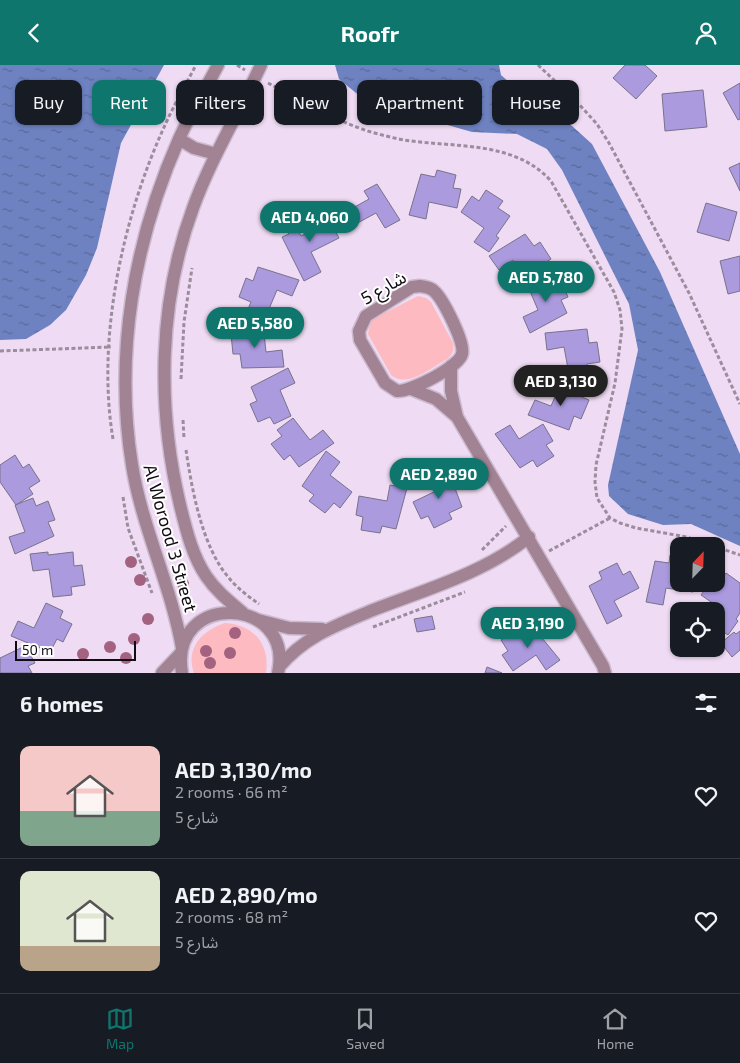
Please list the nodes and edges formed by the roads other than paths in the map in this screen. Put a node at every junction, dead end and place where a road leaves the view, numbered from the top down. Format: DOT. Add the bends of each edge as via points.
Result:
graph roads {
  1 [pos="218,65"];
  2 [pos="261,65"];
  3 [pos="210,80"];
  4 [pos="253,80"];
  5 [pos="186,125"];
  6 [pos="230,125"];
  7 [pos="179,139"];
  8 [pos="216,154"];
  9 [pos="452,366"];
  10 [pos="411,389"];
  11 [pos="457,417"];
  12 [pos="529,537"];
  13 [pos="243,613"];
  14 [pos="255,619"];
  15 [pos="324,629"];
  16 [pos="181,650"];
  17 [pos="278,670"];
  18 [pos="606,671"];
  19 [pos="162,673"];
  20 [pos="182,673"];
  1 -- 3 [label="street, Al Worood 3 Street"];
  2 -- 4 [label="street, Al Worood 3 Street"];
  5 -- 7 [label="street, Al Worood 3 Street"];
  6 -- 8 [label="street, Al Worood 3 Street"];
  7 -- 8 [label="street" via="194,148"];
  7 -- 16 [label="street, Al Worood 3 Street" via="157,194 142,244 132,295 126,347 126,416 132,465 151,542 172,601"];
  8 -- 13 [label="street, Al Worood 3 Street" via="193,208 177,261 167,316 164,372 167,428 173,471 193,552 222,596"];
  9 -- 10 [label="street"];
  9 -- 10 [label="street, شارع 5" via="460,359 462,349 452,322 434,291 412,287 366,316 359,331 360,340 390,388 397,391"];
  9 -- 11 [label="street, شارع 5" via="451,391"];
  10 -- 11 [label="street, شارع 5" via="436,399"];
  11 -- 12 [label="street, شارع 5"];
  12 -- 15 [label="street" via="488,565"];
  12 -- 18 [label="street, شارع 5"];
  13 -- 14 [label="street, Al Worood 3 Street"];
  13 -- 16 [label="street" via="228,611 199,622 188,633"];
  14 -- 15 [label="street" via="289,628"];
  14 -- 17 [label="street" via="272,634"];
  15 -- 17 [label="street" via="300,645"];
  16 -- 19 [label="street"];
  16 -- 20 [label="street, Al Worood 3 Street"];
}
